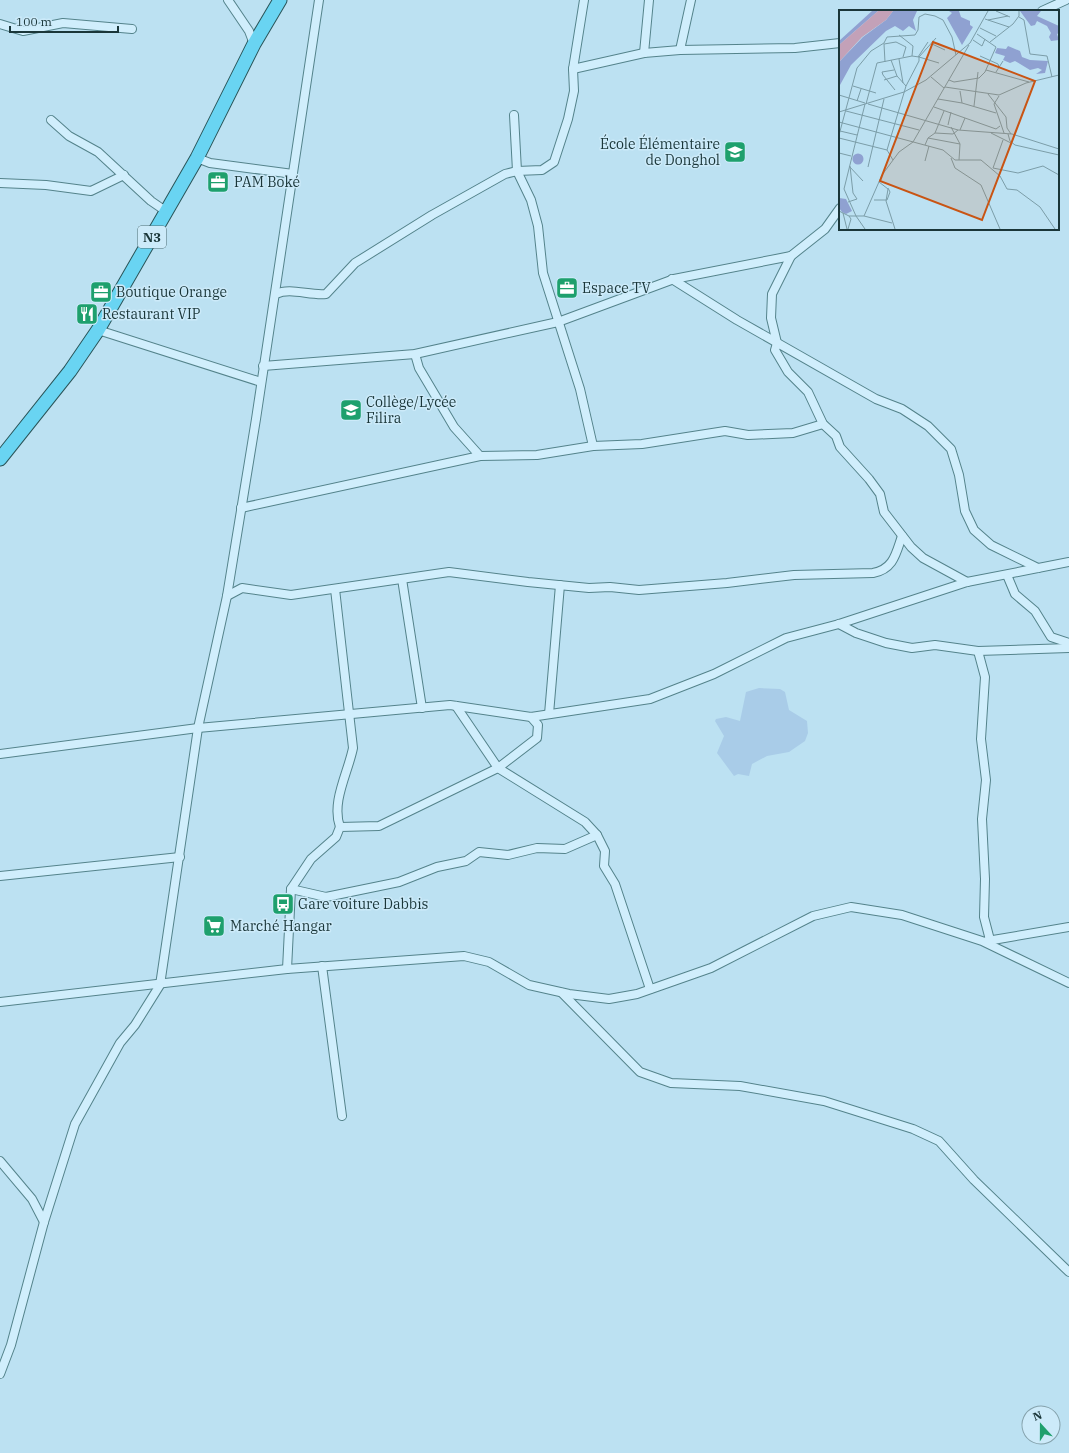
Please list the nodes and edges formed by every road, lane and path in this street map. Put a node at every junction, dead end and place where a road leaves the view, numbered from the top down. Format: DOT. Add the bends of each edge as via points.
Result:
graph roads {
  1 [pos="228,0"];
  2 [pos="280,0"];
  3 [pos="320,0"];
  4 [pos="584,0"];
  5 [pos="649,0"];
  6 [pos="690,0"];
  7 [pos="1066,0"];
  8 [pos="1044,10"];
  9 [pos="0,24"];
  10 [pos="132,30"];
  11 [pos="839,42"];
  12 [pos="254,44"];
  13 [pos="680,50"];
  14 [pos="644,53"];
  15 [pos="574,69"];
  16 [pos="514,115"];
  17 [pos="51,120"];
  18 [pos="197,158"];
  19 [pos="517,171"];
  20 [pos="294,174"];
  21 [pos="124,175"];
  22 [pos="0,183"];
  23 [pos="839,209"];
  24 [pos="167,212"];
  25 [pos="790,256"];
  26 [pos="672,279"];
  27 [pos="276,294"];
  28 [pos="558,322"];
  29 [pos="98,330"];
  30 [pos="777,343"];
  31 [pos="415,354"];
  32 [pos="263,366"];
  33 [pos="261,382"];
  34 [pos="823,424"];
  35 [pos="593,446"];
  36 [pos="480,456"];
  37 [pos="0,459"];
  38 [pos="241,508"];
  39 [pos="902,536"];
  40 [pos="1069,562"];
  41 [pos="1038,568"];
  42 [pos="1007,575"];
  43 [pos="402,579"];
  44 [pos="967,582"];
  45 [pos="560,585"];
  46 [pos="335,589"];
  47 [pos="226,596"];
  48 [pos="840,624"];
  49 [pos="1069,643"];
  50 [pos="1069,648"];
  51 [pos="978,651"];
  52 [pos="456,706"];
  53 [pos="422,708"];
  54 [pos="549,714"];
  55 [pos="351,715"];
  56 [pos="531,717"];
  57 [pos="198,728"];
  58 [pos="0,754"];
  59 [pos="498,768"];
  60 [pos="340,827"];
  61 [pos="597,835"];
  62 [pos="180,857"];
  63 [pos="0,876"];
  64 [pos="291,889"];
  65 [pos="1069,927"];
  66 [pos="986,941"];
  67 [pos="322,966"];
  68 [pos="288,969"];
  69 [pos="1069,983"];
  70 [pos="160,985"];
  71 [pos="650,989"];
  72 [pos="561,992"];
  73 [pos="0,1002"];
  74 [pos="342,1116"];
  75 [pos="0,1161"];
  76 [pos="44,1222"];
  77 [pos="1069,1272"];
  78 [pos="0,1374"];
  1 -- 12 [label="street"];
  2 -- 12 [label="highway, N3"];
  3 -- 20 [label="street"];
  4 -- 15 [label="street"];
  5 -- 14 [label="street"];
  6 -- 13 [label="street"];
  7 -- 8 [label="street"];
  9 -- 10 [label="street" via="23,31 63,23"];
  11 -- 13 [label="street" via="795,48"];
  12 -- 18 [label="highway, N3"];
  13 -- 14 [label="street"];
  14 -- 15 [label="street"];
  15 -- 19 [label="street" via="568,118 554,162 542,170"];
  16 -- 19 [label="street"];
  17 -- 21 [label="street" via="69,136 98,152"];
  18 -- 20 [label="street" via="210,163"];
  18 -- 24 [label="highway, N3"];
  19 -- 27 [label="street" via="505,174 432,215 355,263 326,294 282,291"];
  19 -- 28 [label="street" via="531,200 538,226 543,273"];
  20 -- 27 [label="street"];
  21 -- 22 [label="street" via="91,191 46,185"];
  21 -- 24 [label="street" via="151,201"];
  23 -- 25 [label="street" via="825,229"];
  24 -- 29 [label="highway, N3"];
  25 -- 26 [label="street"];
  25 -- 30 [label="street" via="772,294 771,318"];
  26 -- 28 [label="street"];
  26 -- 30 [label="street"];
  27 -- 32 [label="street"];
  28 -- 31 [label="street"];
  28 -- 35 [label="street" via="580,389"];
  29 -- 33 [label="street"];
  29 -- 37 [label="highway, N3" via="70,371"];
  30 -- 34 [label="street" via="775,350 788,372 808,392"];
  30 -- 41 [label="street" via="876,399 902,409 928,426 951,449 959,475 965,511 974,530 991,545"];
  31 -- 32 [label="street"];
  31 -- 36 [label="street" via="419,368 450,420"];
  32 -- 33 [label="street"];
  33 -- 38 [label="street"];
  34 -- 35 [label="street" via="793,433 725,432 642,444"];
  34 -- 39 [label="street" via="836,436 840,447 880,494 884,512"];
  35 -- 36 [label="street" via="537,455"];
  36 -- 38 [label="street"];
  38 -- 47 [label="street"];
  39 -- 44 [label="street" via="923,558"];
  39 -- 45 [label="street" via="894,560 883,571 873,573 794,575 639,590"];
  40 -- 41 [label="street"];
  41 -- 42 [label="street"];
  42 -- 44 [label="street"];
  42 -- 49 [label="street" via="1015,594 1035,612 1052,637"];
  43 -- 45 [label="street" via="449,572"];
  43 -- 46 [label="street"];
  43 -- 53 [label="street"];
  44 -- 48 [label="street"];
  45 -- 54 [label="street"];
  46 -- 47 [label="street" via="291,595 242,588"];
  46 -- 55 [label="street"];
  47 -- 57 [label="street"];
  48 -- 51 [label="street" via="856,633 886,643 912,648 935,645"];
  48 -- 54 [label="street" via="786,638 714,674 650,699"];
  50 -- 51 [label="street"];
  51 -- 66 [label="street" via="985,677 981,739 986,780 982,819"];
  52 -- 53 [label="street"];
  52 -- 56 [label="street"];
  52 -- 59 [label="street"];
  53 -- 55 [label="street"];
  54 -- 56 [label="street"];
  55 -- 57 [label="street"];
  55 -- 60 [label="street" via="353,748 338,803 336,816"];
  56 -- 59 [label="street" via="538,725 537,738"];
  57 -- 58 [label="street"];
  57 -- 62 [label="street"];
  59 -- 60 [label="street" via="379,826"];
  59 -- 61 [label="street" via="585,822"];
  60 -- 64 [label="street" via="336,837 311,859"];
  61 -- 64 [label="street" via="565,849 537,848 508,855 478,852 466,860 437,867 399,882 326,898"];
  61 -- 71 [label="street" via="605,851 604,866 615,884"];
  62 -- 63 [label="street"];
  62 -- 70 [label="street"];
  64 -- 68 [label="street"];
  65 -- 66 [label="street"];
  66 -- 69 [label="street"];
  66 -- 71 [label="street" via="902,915 851,907 813,916 711,968"];
  67 -- 68 [label="street"];
  67 -- 72 [label="street" via="464,956 489,962 530,985"];
  67 -- 74 [label="street"];
  68 -- 70 [label="street"];
  70 -- 73 [label="street"];
  70 -- 76 [label="street" via="135,1025 120,1043 75,1124"];
  71 -- 72 [label="street" via="609,999"];
  72 -- 77 [label="street" via="640,1072 670,1083 740,1086 824,1101 913,1129 940,1141 974,1180"];
  75 -- 76 [label="street" via="32,1199"];
  76 -- 78 [label="street" via="12,1345"];
}
